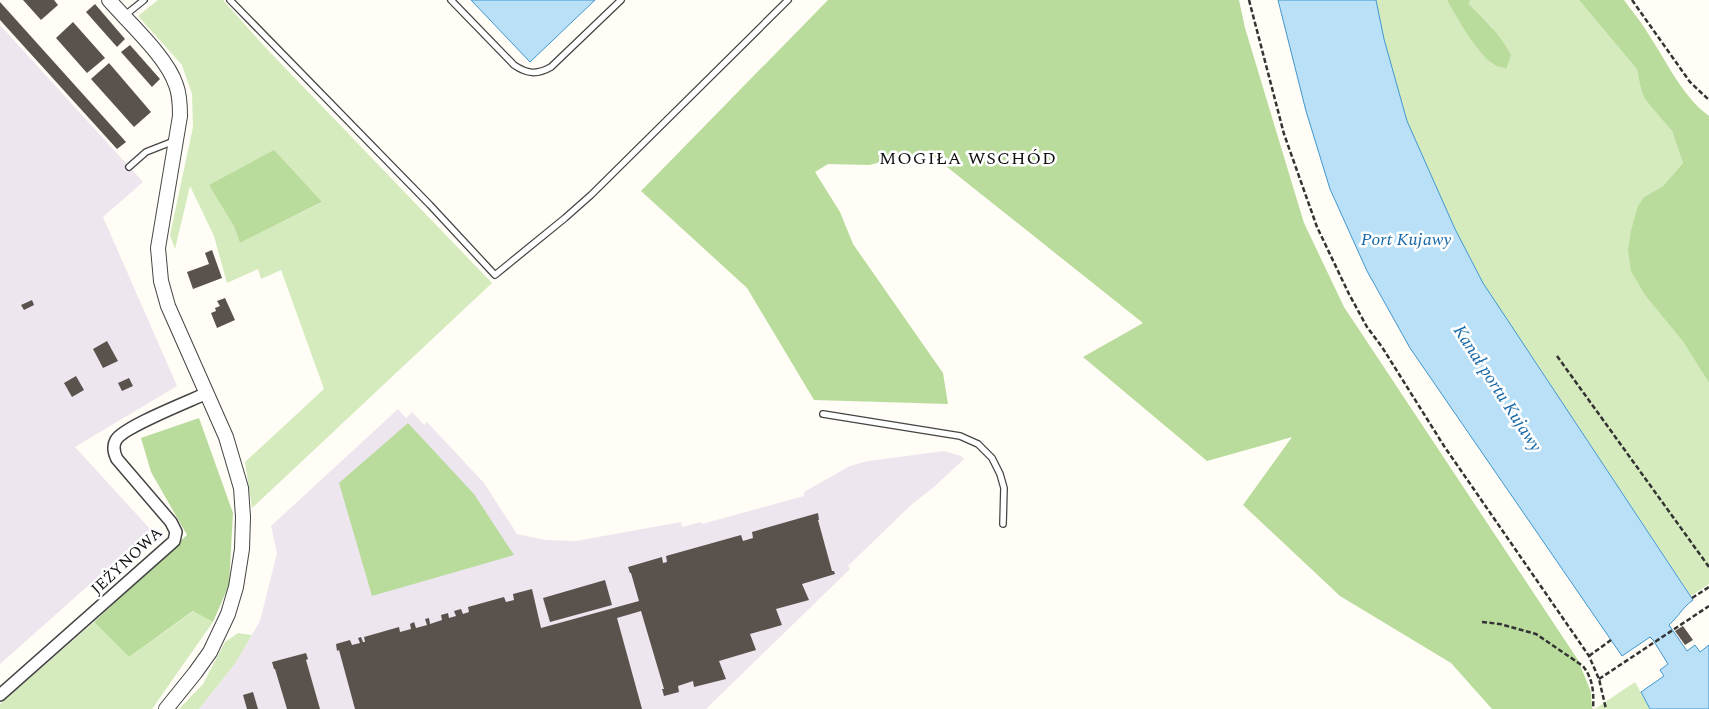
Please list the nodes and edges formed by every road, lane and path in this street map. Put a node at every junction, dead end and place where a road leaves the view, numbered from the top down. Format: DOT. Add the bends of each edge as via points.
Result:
graph roads {
  1 [pos="109,0"];
  2 [pos="144,0"];
  3 [pos="230,0"];
  4 [pos="451,0"];
  5 [pos="621,0"];
  6 [pos="788,0"];
  7 [pos="1249,0"];
  8 [pos="1632,0"];
  9 [pos="124,17"];
  10 [pos="1709,100"];
  11 [pos="176,140"];
  12 [pos="129,167"];
  13 [pos="1557,356"];
  14 [pos="207,393"];
  15 [pos="823,414"];
  16 [pos="1003,524"];
  17 [pos="1709,567"];
  18 [pos="1709,587"];
  19 [pos="1692,598"];
  20 [pos="1709,606"];
  21 [pos="1482,622"];
  22 [pos="1611,640"];
  23 [pos="1589,656"];
  24 [pos="1596,671"];
  25 [pos="1588,673"];
  26 [pos="1599,679"];
  27 [pos="0,695"];
  28 [pos="166,709"];
  29 [pos="1593,709"];
  30 [pos="1607,709"];
  1 -- 9 [label="street"];
  2 -- 9 [label="lane"];
  3 -- 6 [label="lane" via="495,275 591,195"];
  4 -- 5 [label="lane" via="514,65 522,71 537,73 551,67"];
  7 -- 23 [label="path" via="1284,134 1314,220 1349,294 1444,446"];
  8 -- 10 [label="path" via="1690,82"];
  9 -- 11 [label="street" via="172,75 180,106"];
  11 -- 12 [label="lane" via="146,152"];
  11 -- 14 [label="street" via="158,248 161,281 168,306"];
  13 -- 17 [label="path"];
  14 -- 27 [label="street, JEŻYNOWA" via="134,426 114,442 117,459 171,522 176,532 174,541"];
  14 -- 28 [label="street" via="226,437 241,488 242,549 236,587 222,628 196,673"];
  15 -- 16 [label="lane" via="960,436 978,444 992,458 1000,474 1004,488"];
  18 -- 19 [label="path"];
  20 -- 26 [label="path"];
  21 -- 25 [label="path" via="1536,634 1583,666"];
  22 -- 23 [label="path"];
  23 -- 24 [label="path"];
  24 -- 25 [label="path"];
  24 -- 26 [label="path"];
  25 -- 29 [label="path" via="1593,686"];
  26 -- 30 [label="path"];
}
